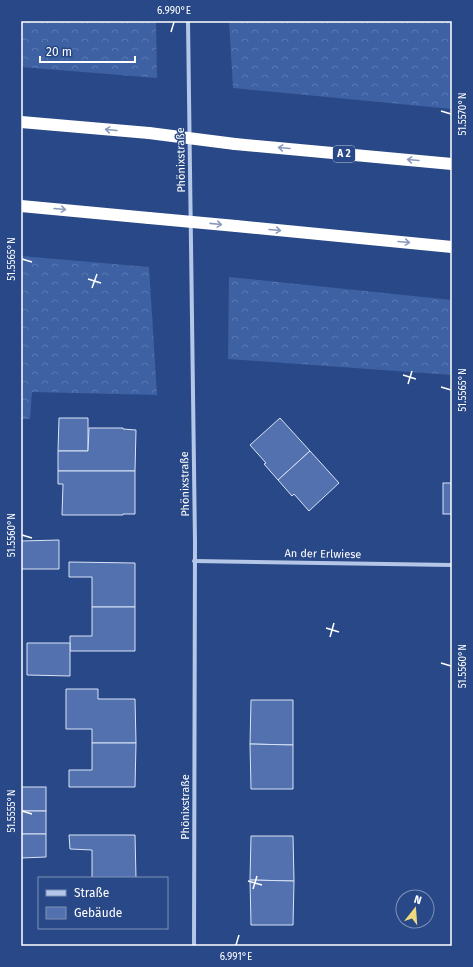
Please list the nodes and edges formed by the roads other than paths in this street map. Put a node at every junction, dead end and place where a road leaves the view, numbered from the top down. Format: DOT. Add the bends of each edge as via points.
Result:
graph roads {
  1 [pos="188,21"];
  2 [pos="21,122"];
  3 [pos="452,164"];
  4 [pos="21,206"];
  5 [pos="452,247"];
  6 [pos="194,561"];
  7 [pos="452,565"];
  8 [pos="194,946"];
  1 -- 6 [label="street, Phönixstraße"];
  3 -- 2 [label="highway, A 2, one-way, bridge"];
  4 -- 5 [label="highway, one-way, bridge"];
  6 -- 7 [label="street, An der Erlwiese"];
  6 -- 8 [label="street, Phönixstraße"];
}
